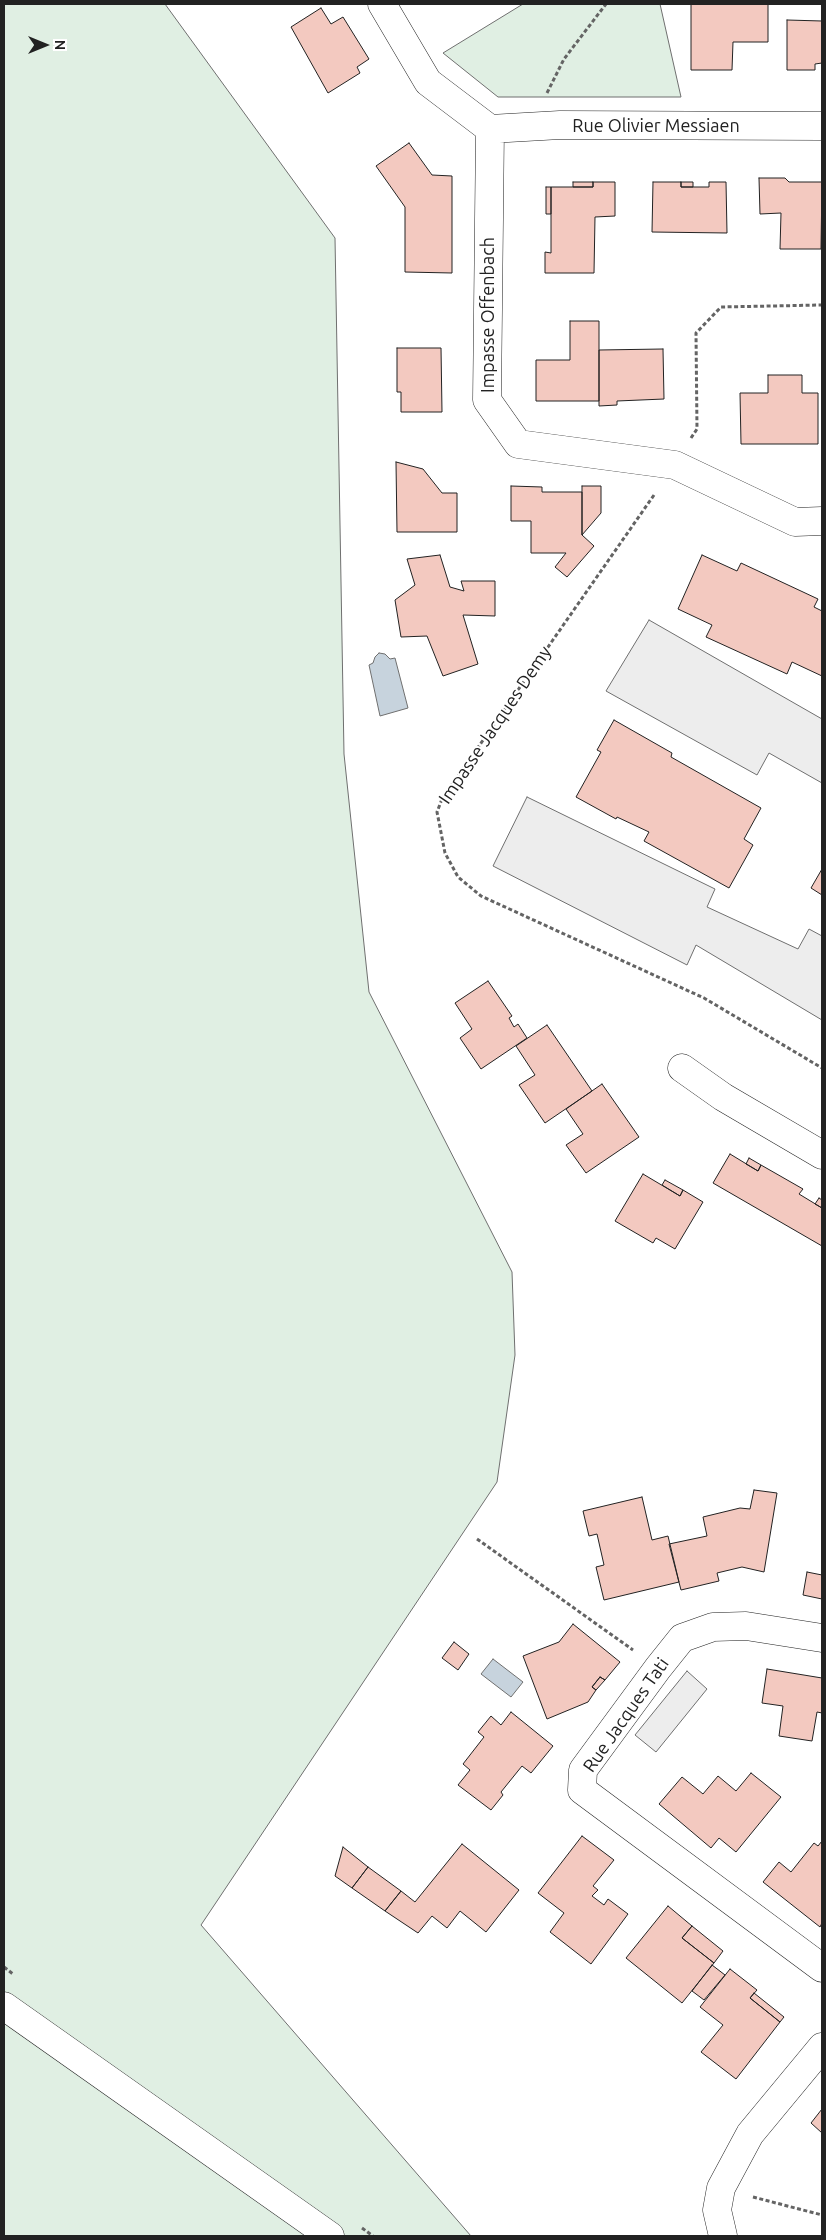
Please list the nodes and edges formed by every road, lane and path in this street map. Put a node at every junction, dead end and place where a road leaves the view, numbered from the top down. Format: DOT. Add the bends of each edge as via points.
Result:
graph roads {
  1 [pos="382,4"];
  2 [pos="606,4"];
  3 [pos="822,126"];
  4 [pos="530,127"];
  5 [pos="490,129"];
  6 [pos="822,306"];
  7 [pos="675,465"];
  8 [pos="822,521"];
  9 [pos="682,1068"];
  10 [pos="822,1068"];
  11 [pos="822,1155"];
  12 [pos="477,1539"];
  13 [pos="822,1638"];
  14 [pos="658,1668"];
  15 [pos="822,1968"];
  16 [pos="4,2006"];
  17 [pos="822,2047"];
  18 [pos="721,2188"];
  19 [pos="822,2215"];
  20 [pos="330,2236"];
  21 [pos="722,2236"];
  1 -- 5 [label="street" via="428,82"];
  2 -- 4 [label="path" via="564,60"];
  3 -- 4 [label="street, Rue Olivier Messiaen"];
  4 -- 5 [label="street, Rue Olivier Messiaen"];
  5 -- 7 [label="street, Impasse Offenbach" via="487,400 518,444"];
  6 -- 7 [label="path, Impasse Jacques Demy" via="721,307 696,333 697,429"];
  7 -- 8 [label="street, Impasse Offenbach" via="795,522"];
  7 -- 10 [label="path, Impasse Jacques Demy" via="442,799 438,812 445,853 458,877 481,896 704,998"];
  9 -- 11 [label="street" via="723,1097"];
  12 -- 14 [label="path"];
  13 -- 14 [label="street, Rue Jacques Tati" via="746,1626 713,1627 682,1638"];
  14 -- 15 [label="street, Rue Jacques Tati" via="583,1770 582,1790"];
  16 -- 20 [label="street"];
  17 -- 18 [label="street" via="750,2134"];
  18 -- 19 [label="path"];
  18 -- 21 [label="street" via="718,2210"];
}
